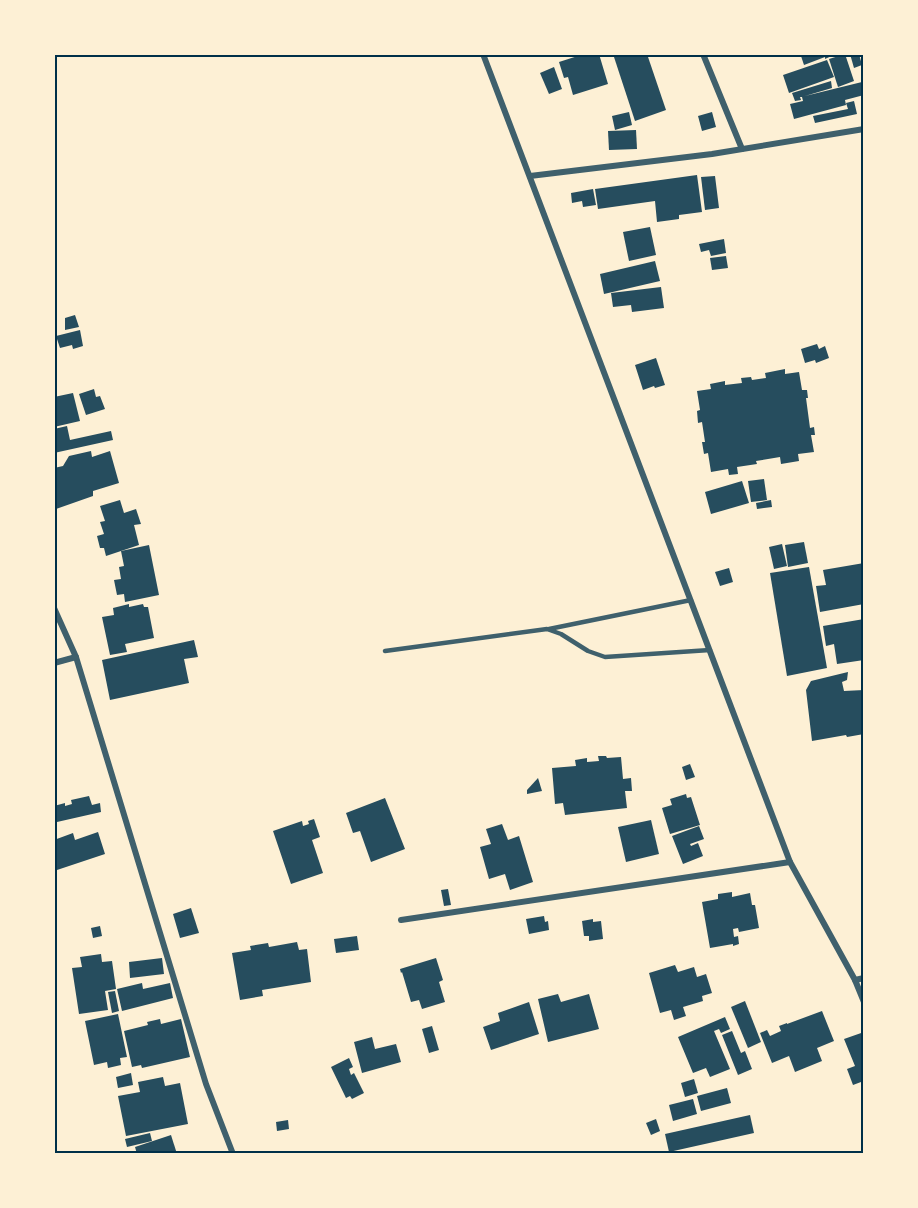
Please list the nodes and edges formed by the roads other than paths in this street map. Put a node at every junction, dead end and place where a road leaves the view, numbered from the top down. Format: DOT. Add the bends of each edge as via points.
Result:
graph roads {
  1 [pos="483,54"];
  2 [pos="703,54"];
  3 [pos="864,129"];
  4 [pos="742,149"];
  5 [pos="530,176"];
  6 [pos="691,600"];
  7 [pos="54,608"];
  8 [pos="547,629"];
  9 [pos="710,650"];
  10 [pos="385,651"];
  11 [pos="76,657"];
  12 [pos="54,663"];
  13 [pos="790,862"];
  14 [pos="401,920"];
  15 [pos="864,978"];
  16 [pos="855,980"];
  17 [pos="864,1002"];
  18 [pos="233,1154"];
  1 -- 5 [label="street"];
  2 -- 4 [label="street"];
  3 -- 4 [label="street"];
  4 -- 5 [label="street"];
  5 -- 6 [label="street"];
  6 -- 8 [label="lane"];
  6 -- 9 [label="street"];
  7 -- 11 [label="street"];
  8 -- 9 [label="lane" via="605,657"];
  8 -- 10 [label="lane"];
  9 -- 13 [label="street"];
  11 -- 12 [label="street"];
  11 -- 18 [label="street" via="206,1084"];
  13 -- 14 [label="street"];
  13 -- 16 [label="street"];
  15 -- 16 [label="street"];
  16 -- 17 [label="street"];
}
